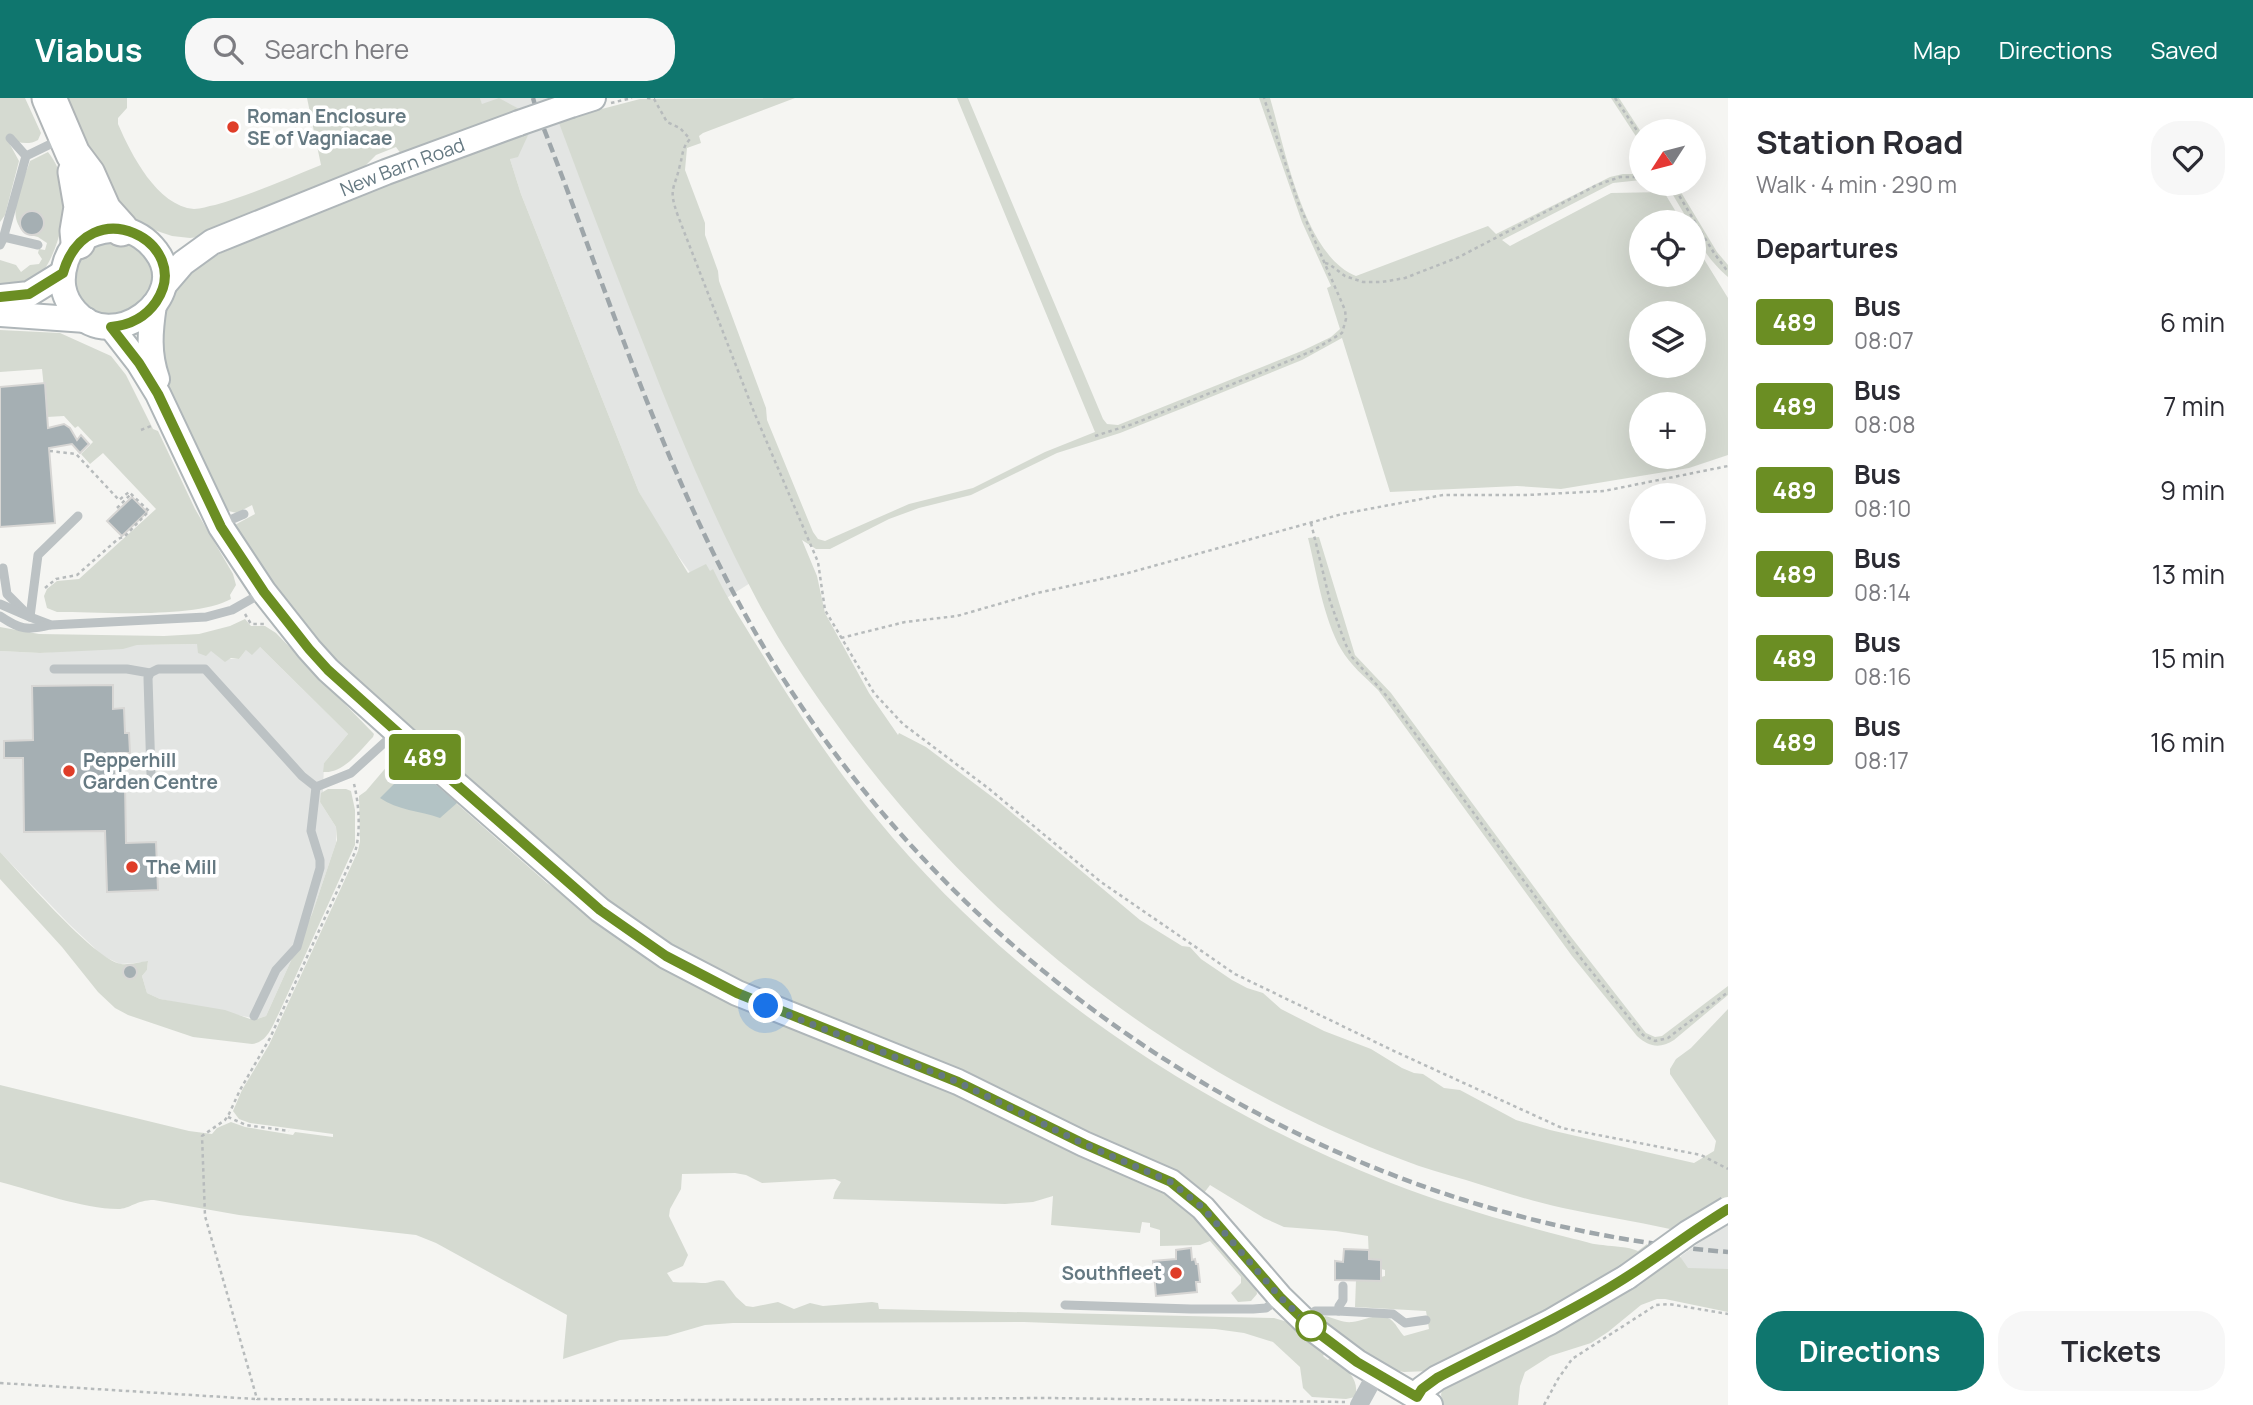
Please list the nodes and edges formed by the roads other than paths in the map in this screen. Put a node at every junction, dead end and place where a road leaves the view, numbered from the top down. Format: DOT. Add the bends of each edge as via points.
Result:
graph roads {
  1 [pos="49,98"];
  2 [pos="582,101"];
  3 [pos="10,138"];
  4 [pos="69,145"];
  5 [pos="26,156"];
  6 [pos="135,235"];
  7 [pos="2,241"];
  8 [pos="78,242"];
  9 [pos="212,242"];
  10 [pos="38,245"];
  11 [pos="63,273"];
  12 [pos="160,294"];
  13 [pos="0,297"];
  14 [pos="0,314"];
  15 [pos="86,320"];
  16 [pos="111,327"];
  17 [pos="158,394"];
  18 [pos="244,514"];
  19 [pos="78,516"];
  20 [pos="220,525"];
  21 [pos="3,568"];
  22 [pos="264,592"];
  23 [pos="0,604"];
  24 [pos="0,616"];
  25 [pos="30,617"];
  26 [pos="51,625"];
  27 [pos="54,669"];
  28 [pos="150,673"];
  29 [pos="396,732"];
  30 [pos="151,774"];
  31 [pos="316,787"];
  32 [pos="254,1016"];
  33 [pos="1728,1209"];
  34 [pos="1343,1286"];
  35 [pos="1280,1297"];
  36 [pos="1065,1305"];
  37 [pos="1338,1311"];
  38 [pos="1304,1320"];
  39 [pos="1426,1320"];
  40 [pos="1376,1374"];
  41 [pos="1423,1401"];
  42 [pos="1361,1404"];
  1 -- 4 [label="highway"];
  2 -- 9 [label="main road, New Barn Road, bridge"];
  3 -- 5 [label="lane"];
  4 -- 5 [label="lane"];
  4 -- 6 [label="highway" via="104,210"];
  4 -- 8 [label="highway" via="81,207"];
  5 -- 7 [label="lane"];
  6 -- 8 [label="main road" via="102,230"];
  6 -- 9 [label="main road, New Barn Road" via="174,244"];
  6 -- 12 [label="main road" via="160,256 165,272"];
  7 -- 10 [label="lane"];
  8 -- 11 [label="main road"];
  9 -- 12 [label="main road, New Barn Road" via="183,263"];
  11 -- 13 [label="main road" via="29,294"];
  11 -- 15 [label="main road" via="67,299"];
  12 -- 16 [label="main road" via="141,318"];
  12 -- 17 [label="main road" via="149,340"];
  14 -- 15 [label="main road"];
  15 -- 16 [label="main road"];
  16 -- 17 [label="main road"];
  17 -- 20 [label="main road" via="160,422"];
  18 -- 20 [label="lane"];
  19 -- 25 [label="lane" via="38,555"];
  20 -- 22 [label="main road"];
  21 -- 25 [label="lane" via="7,594"];
  22 -- 26 [label="lane" via="232,610 206,617"];
  22 -- 29 [label="main road" via="328,670"];
  23 -- 25 [label="lane"];
  24 -- 26 [label="lane" via="15,626 32,629"];
  25 -- 26 [label="lane"];
  27 -- 28 [label="lane"];
  28 -- 30 [label="lane"];
  28 -- 31 [label="lane" via="205,669"];
  29 -- 31 [label="lane" via="349,775"];
  29 -- 35 [label="main road" via="600,910 666,956 737,993 958,1082 1167,1180 1203,1208"];
  31 -- 32 [label="lane" via="311,831 320,868 297,947 276,970"];
  33 -- 41 [label="main road, bridge" via="1550,1322 1437,1378 1422,1389"];
  34 -- 37 [label="lane"];
  35 -- 36 [label="lane" via="1266,1308 1253,1309"];
  35 -- 38 [label="main road"];
  37 -- 38 [label="lane" via="1315,1311"];
  37 -- 39 [label="lane" via="1393,1314 1405,1323"];
  38 -- 40 [label="main road"];
  40 -- 41 [label="main road"];
  40 -- 42 [label="street"];
}
